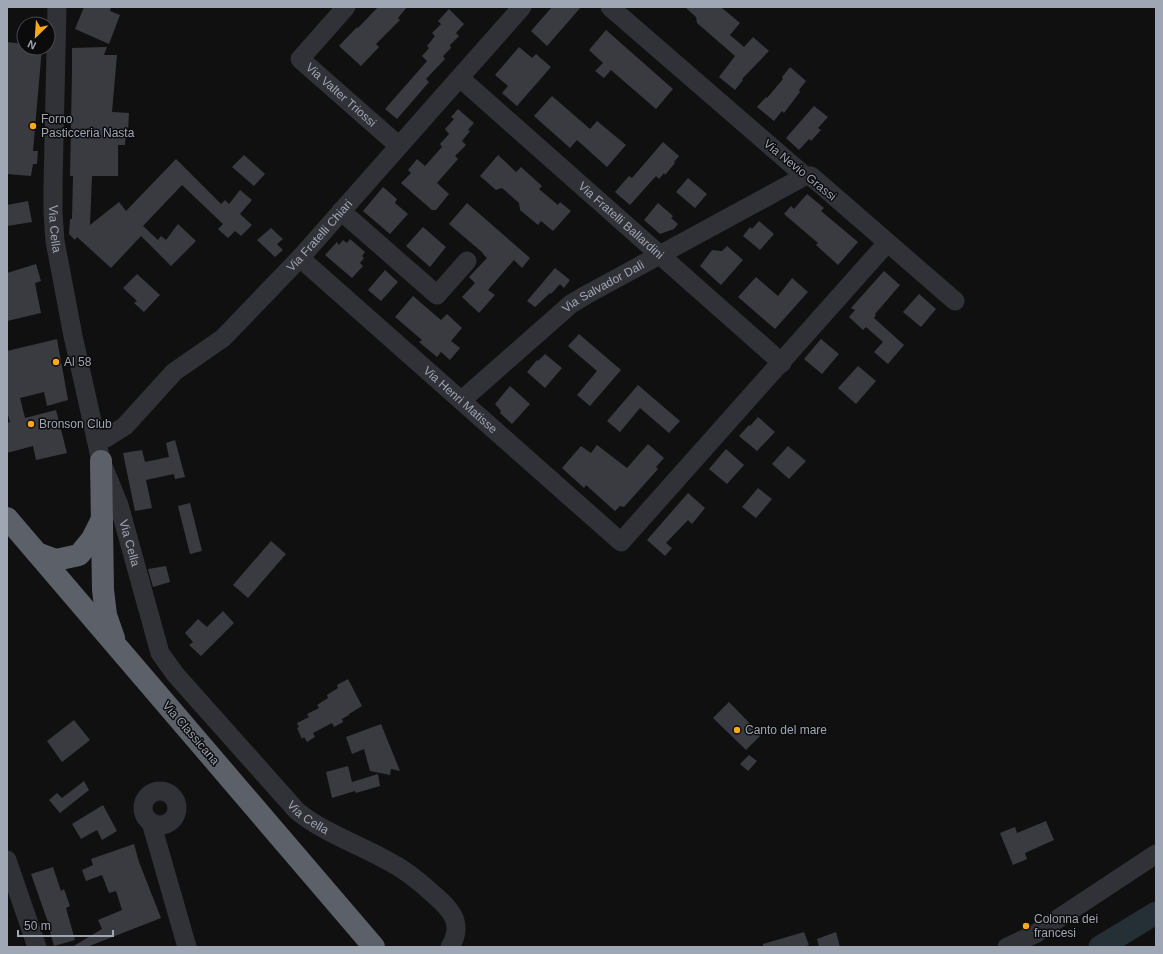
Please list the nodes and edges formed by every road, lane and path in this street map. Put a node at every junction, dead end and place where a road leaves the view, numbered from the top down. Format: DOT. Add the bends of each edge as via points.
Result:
graph roads {
  1 [pos="57,7"];
  2 [pos="346,7"];
  3 [pos="522,7"];
  4 [pos="610,7"];
  5 [pos="460,78"];
  6 [pos="399,146"];
  7 [pos="805,176"];
  8 [pos="341,210"];
  9 [pos="887,243"];
  10 [pos="660,255"];
  11 [pos="300,258"];
  12 [pos="467,261"];
  13 [pos="955,301"];
  14 [pos="782,363"];
  15 [pos="462,400"];
  16 [pos="96,440"];
  17 [pos="101,462"];
  18 [pos="103,516"];
  19 [pos="7,518"];
  20 [pos="7,542"];
  21 [pos="37,553"];
  22 [pos="117,647"];
  23 [pos="151,822"];
  24 [pos="1156,854"];
  25 [pos="7,860"];
  26 [pos="37,947"];
  27 [pos="187,947"];
  28 [pos="356,947"];
  29 [pos="374,947"];
  30 [pos="450,947"];
  31 [pos="1007,947"];
  1 -- 16 [label="street, Via Cella" via="52,213 73,336"];
  2 -- 6 [label="street, Via Valter Triossi" via="300,59"];
  3 -- 5 [label="street, Via Fratelli Chiari"];
  4 -- 7 [label="street, Via Nevio Grassi"];
  5 -- 6 [label="street, Via Fratelli Chiari"];
  5 -- 10 [label="street, Via Fratelli Ballardini"];
  6 -- 8 [label="street, Via Fratelli Chiari"];
  7 -- 9 [label="street, Via Nevio Grassi" via="811,176"];
  7 -- 10 [label="street, Via Salvador Dalì"];
  8 -- 11 [label="street, Via Fratelli Chiari"];
  8 -- 12 [label="street" via="437,295"];
  9 -- 13 [label="street, Via Nevio Grassi"];
  9 -- 14 [label="street"];
  10 -- 14 [label="street, Via Fratelli Ballardini"];
  10 -- 15 [label="street, Via Salvador Dalì" via="570,304"];
  11 -- 15 [label="street, Via Henri Matisse"];
  11 -- 16 [label="street, Via Fratelli Chiari" via="223,338 174,372 125,426 106,438"];
  14 -- 15 [label="street, Via Henri Matisse" via="621,542"];
  16 -- 17 [label="street, Via Cella"];
  17 -- 18 [label="highway"];
  17 -- 30 [label="street, Via Cella" via="119,505 160,653 175,674 307,820 390,861 441,901 455,921 456,935"];
  18 -- 21 [label="highway" via="92,539 79,555 56,560"];
  18 -- 22 [label="highway" via="105,609"];
  19 -- 21 [label="highway, Via Classicana"];
  20 -- 28 [label="highway, Via Classicana"];
  21 -- 22 [label="highway, Via Classicana"];
  22 -- 29 [label="highway, Via Classicana"];
  23 -- 27 [label="street"];
  24 -- 31 [label="street" via="1035,934"];
  25 -- 26 [label="street"];
}
